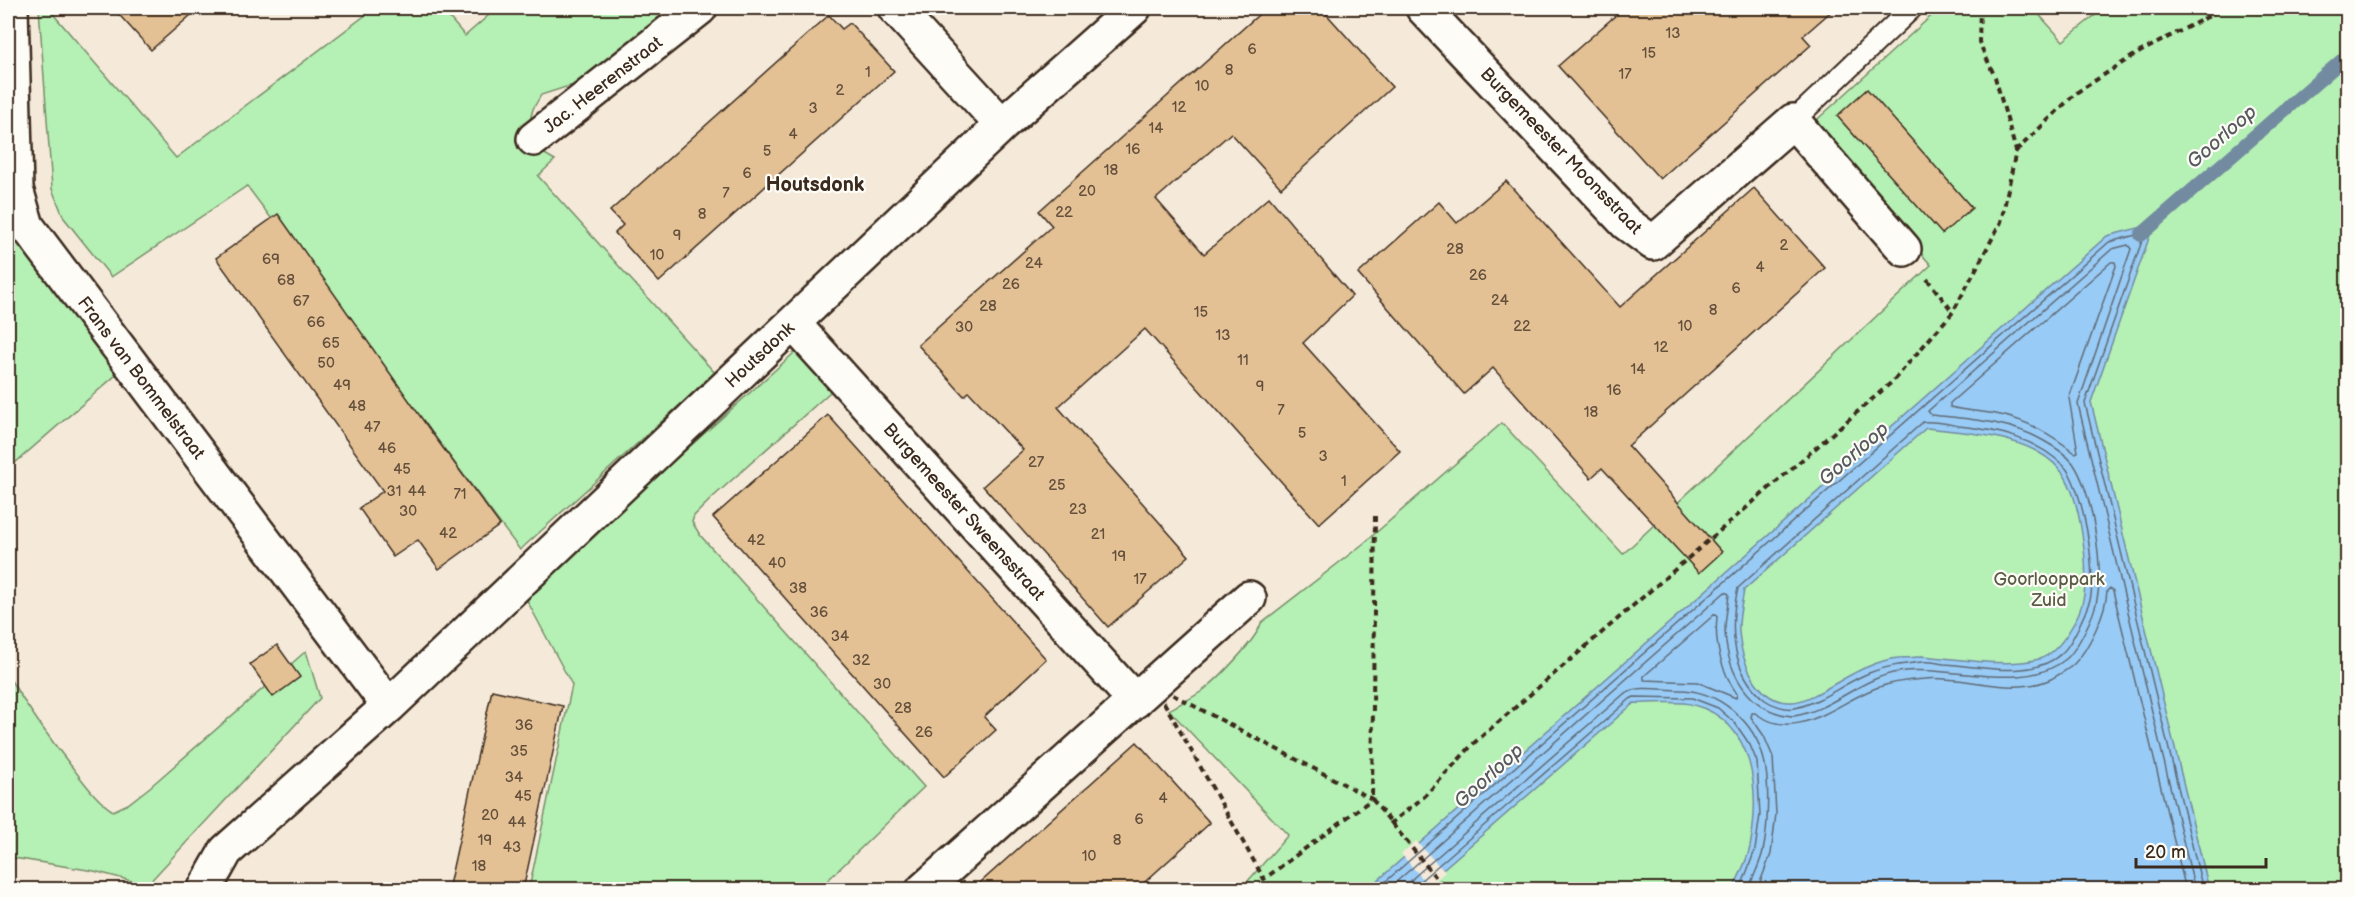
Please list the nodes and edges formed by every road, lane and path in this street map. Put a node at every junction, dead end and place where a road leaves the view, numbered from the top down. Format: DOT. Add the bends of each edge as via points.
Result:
graph roads {
  1 [pos="11,8"];
  2 [pos="700,8"];
  3 [pos="895,8"];
  4 [pos="1134,8"];
  5 [pos="1423,8"];
  6 [pos="1912,8"];
  7 [pos="1980,8"];
  8 [pos="2219,8"];
  9 [pos="1793,121"];
  10 [pos="1002,125"];
  11 [pos="534,139"];
  12 [pos="2016,151"];
  13 [pos="1904,249"];
  14 [pos="793,323"];
  15 [pos="1375,516"];
  16 [pos="1249,598"];
  17 [pos="1144,693"];
  18 [pos="389,706"];
  19 [pos="1372,799"];
  20 [pos="1390,824"];
  21 [pos="8,883"];
  22 [pos="56,890"];
  23 [pos="204,890"];
  24 [pos="923,890"];
  25 [pos="1446,890"];
  1 -- 18 [label="street, Frans van Bommelstraat" via="16,189 27,226"];
  2 -- 11 [label="street, Jac. Heerenstraat"];
  3 -- 10 [label="street"];
  4 -- 10 [label="street, Houtsdonk"];
  5 -- 9 [label="street, Burgemeester Moonsstraat" via="1626,223 1653,243"];
  6 -- 9 [label="lane"];
  7 -- 12 [label="path" via="1979,42 1995,77"];
  8 -- 12 [label="path" via="2076,93"];
  9 -- 13 [label="street"];
  10 -- 14 [label="street, Houtsdonk"];
  12 -- 20 [label="path" via="2001,222 1953,312 1892,382 1474,743 1425,796"];
  14 -- 17 [label="street, Burgemeester Sweensstraat"];
  14 -- 18 [label="street, Houtsdonk"];
  15 -- 19 [label="path"];
  16 -- 17 [label="street"];
  17 -- 19 [label="path"];
  17 -- 19 [label="path" via="1264,879"];
  17 -- 24 [label="street"];
  18 -- 23 [label="street, Houtsdonk" via="226,851"];
  19 -- 20 [label="path"];
  20 -- 25 [label="path"];
  21 -- 22 [label="path"];
}
